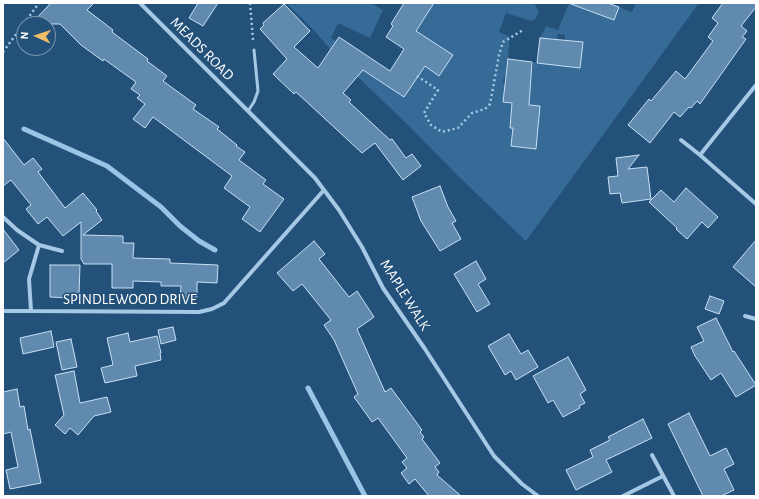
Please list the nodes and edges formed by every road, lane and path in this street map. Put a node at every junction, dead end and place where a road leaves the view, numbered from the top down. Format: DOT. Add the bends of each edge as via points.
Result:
graph roads {
  1 [pos="39,3"];
  2 [pos="140,3"];
  3 [pos="250,3"];
  4 [pos="523,30"];
  5 [pos="254,50"];
  6 [pos="3,52"];
  7 [pos="417,76"];
  8 [pos="756,85"];
  9 [pos="248,111"];
  10 [pos="681,140"];
  11 [pos="700,155"];
  12 [pos="324,190"];
  13 [pos="756,204"];
  14 [pos="3,217"];
  15 [pos="39,245"];
  16 [pos="62,251"];
  17 [pos="3,311"];
  18 [pos="31,311"];
  19 [pos="745,316"];
  20 [pos="756,319"];
  21 [pos="652,455"];
  22 [pos="663,476"];
  23 [pos="538,496"];
  24 [pos="623,496"];
  25 [pos="674,496"];
  1 -- 6 [label="path"];
  2 -- 9 [label="street, MEADS ROAD"];
  3 -- 5 [label="path"];
  4 -- 7 [label="path" via="503,42 490,104 472,113 458,128 442,132 431,125 424,113 438,90"];
  5 -- 9 [label="lane" via="258,90"];
  8 -- 11 [label="street"];
  9 -- 12 [label="street, MAPLE WALK"];
  10 -- 11 [label="street"];
  11 -- 13 [label="street"];
  12 -- 18 [label="street, SPINDLEWOOD DRIVE" via="224,303 212,309 199,312"];
  12 -- 23 [label="street, MAPLE WALK" via="362,247 383,288 494,456"];
  14 -- 15 [label="street"];
  15 -- 16 [label="street"];
  15 -- 18 [label="street" via="30,279"];
  17 -- 18 [label="street, SPINDLEWOOD DRIVE"];
  19 -- 20 [label="street"];
  21 -- 22 [label="street"];
  22 -- 24 [label="street"];
  22 -- 25 [label="street"];
}
